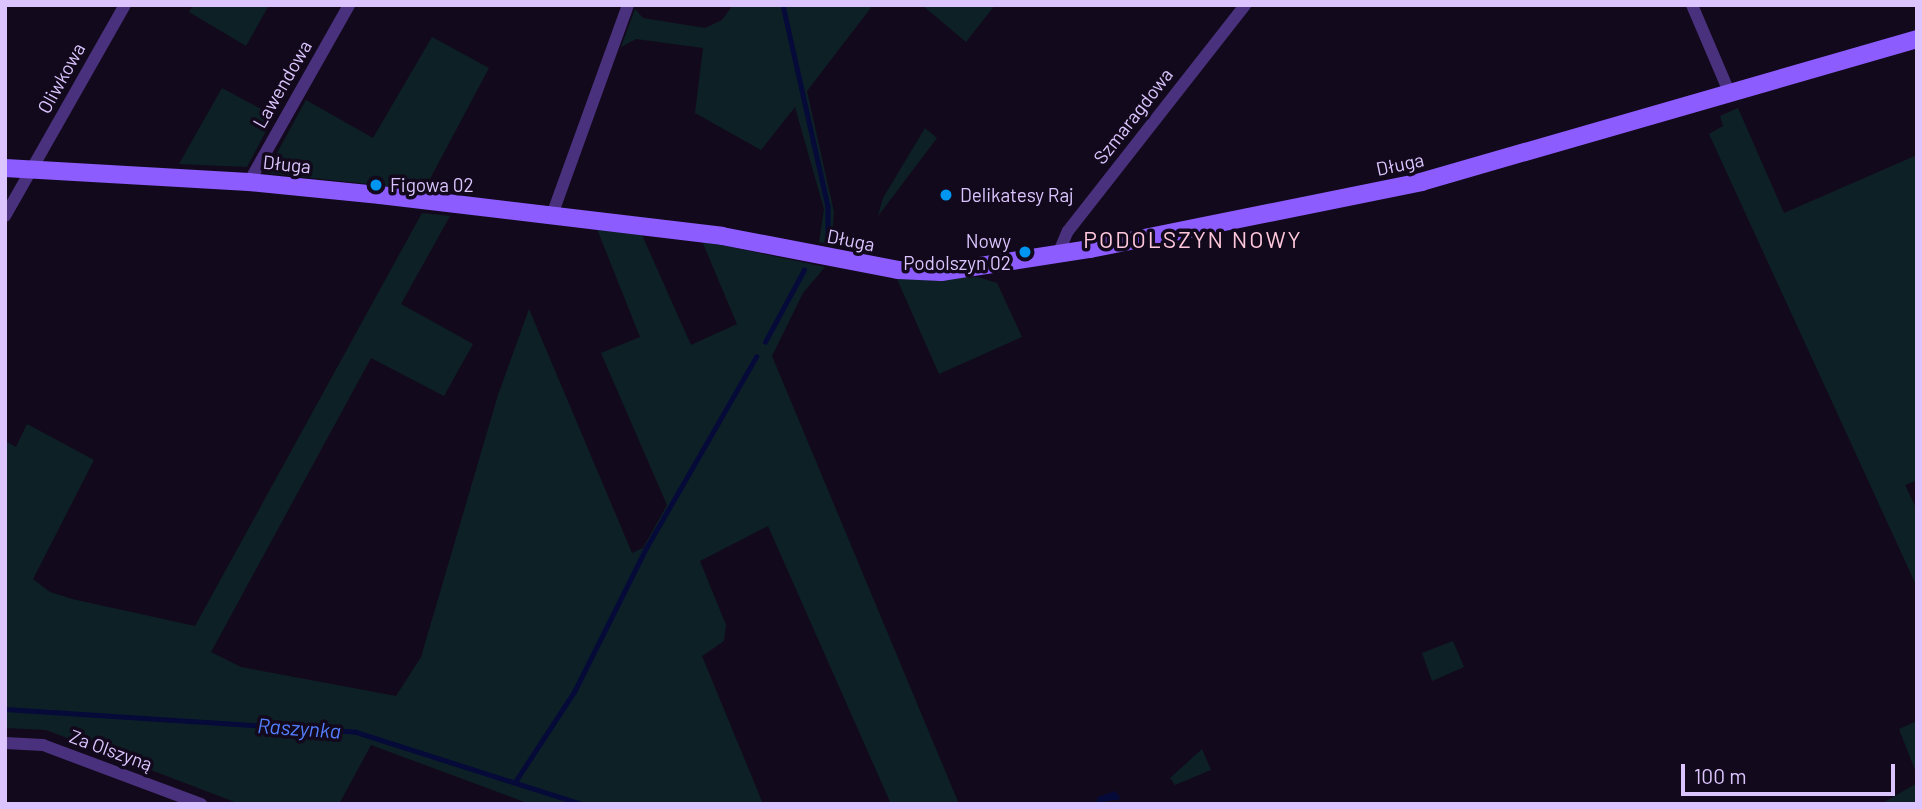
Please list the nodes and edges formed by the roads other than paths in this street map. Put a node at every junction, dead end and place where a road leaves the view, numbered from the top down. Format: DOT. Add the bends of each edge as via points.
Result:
graph roads {
  1 [pos="125,5"];
  2 [pos="349,5"];
  3 [pos="628,5"];
  4 [pos="1245,5"];
  5 [pos="1692,5"];
  6 [pos="1917,39"];
  7 [pos="1730,94"];
  8 [pos="5,168"];
  9 [pos="32,170"];
  10 [pos="249,182"];
  11 [pos="552,215"];
  12 [pos="5,216"];
  13 [pos="1058,254"];
  14 [pos="5,743"];
  15 [pos="201,804"];
  1 -- 9 [label="street, Oliwkowa"];
  2 -- 10 [label="street, Lawendowa"];
  3 -- 11 [label="street"];
  4 -- 13 [label="street, Szmaragdowa" via="1068,231"];
  5 -- 7 [label="street"];
  6 -- 7 [label="street, Długa"];
  7 -- 13 [label="street, Długa" via="1421,182"];
  8 -- 9 [label="street, Długa"];
  9 -- 10 [label="street, Długa"];
  9 -- 12 [label="street, Oliwkowa"];
  10 -- 11 [label="street, Długa"];
  11 -- 13 [label="street, Długa" via="722,236 898,270 940,272"];
  14 -- 15 [label="street, Za Olszyną" via="43,745"];
}
